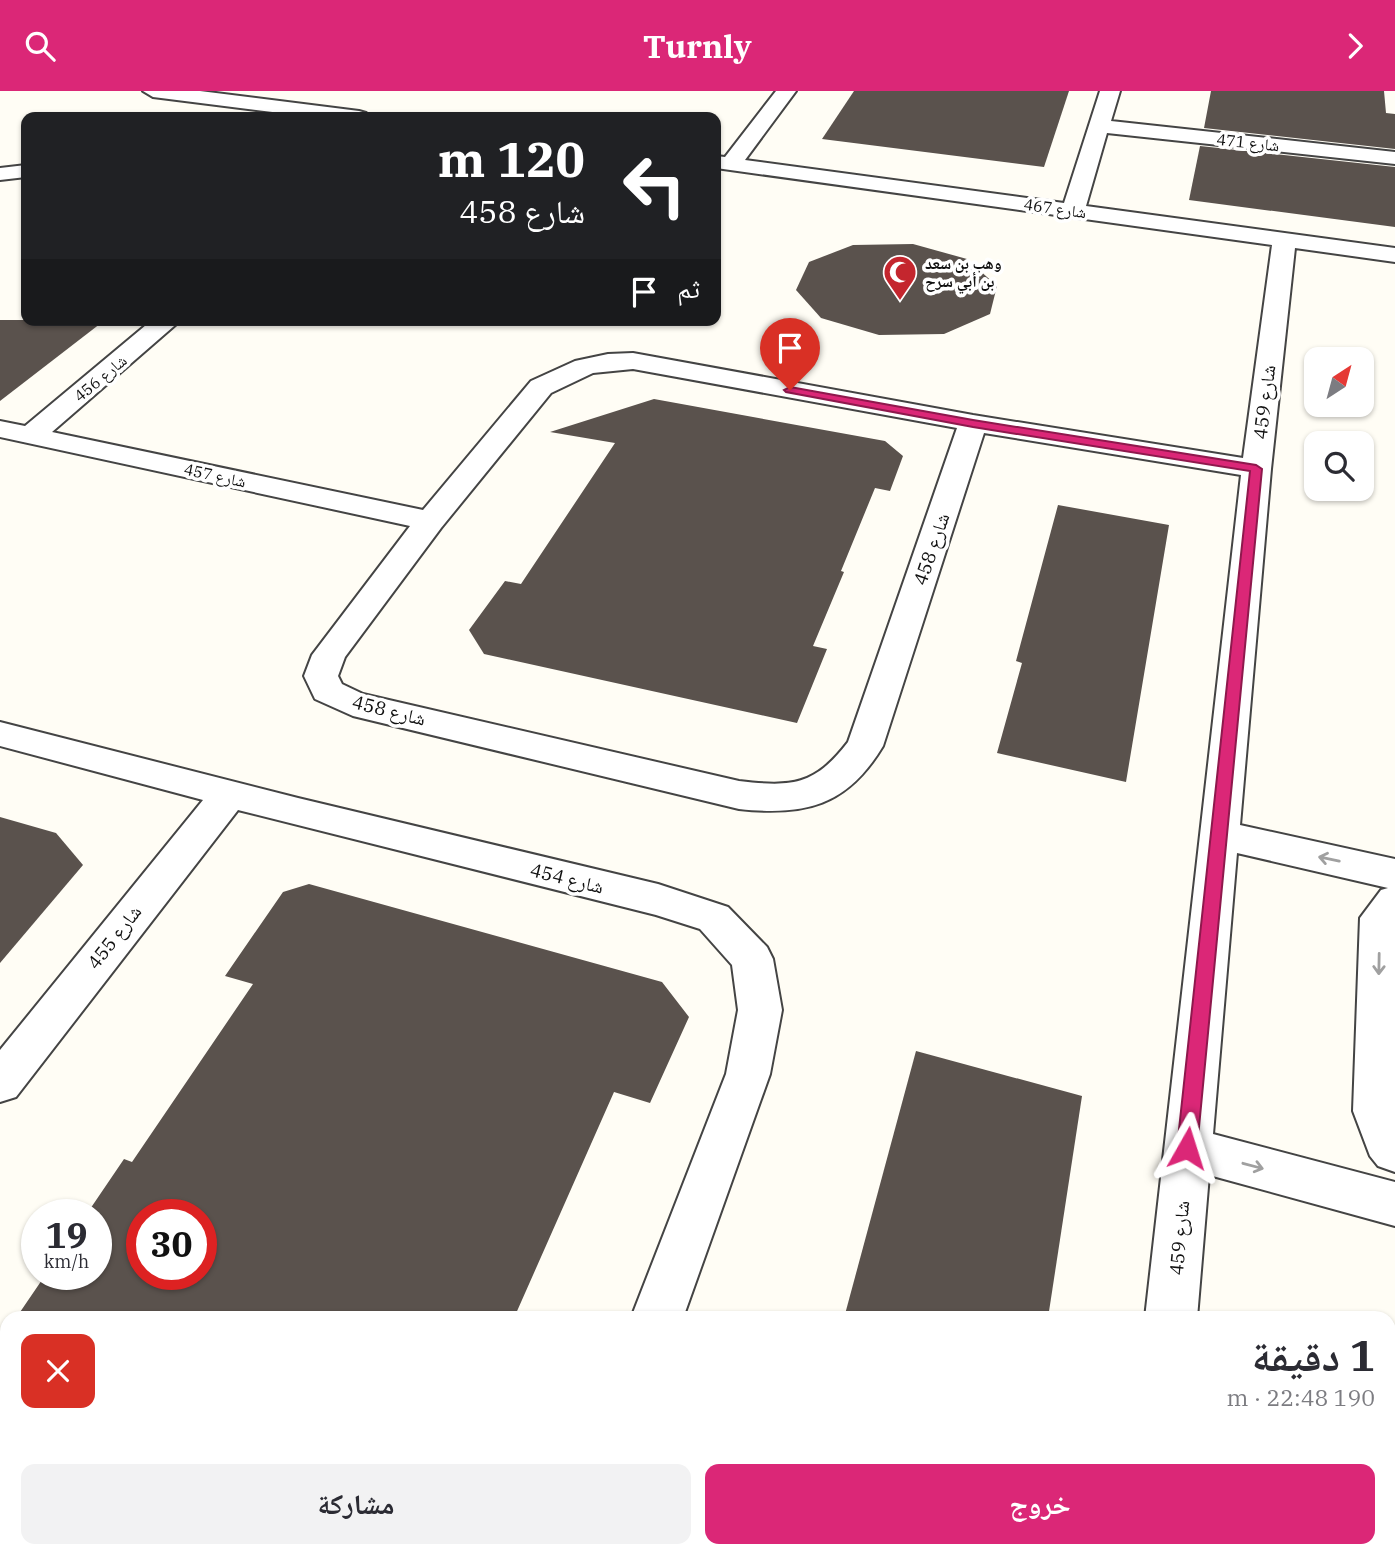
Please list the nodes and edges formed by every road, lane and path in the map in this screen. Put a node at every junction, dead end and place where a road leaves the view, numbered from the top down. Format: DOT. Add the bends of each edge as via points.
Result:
graph roads {
  1 [pos="153,91"];
  2 [pos="786,91"];
  3 [pos="1110,91"];
  4 [pos="319,112"];
  5 [pos="1100,126"];
  6 [pos="1395,157"];
  7 [pos="724,163"];
  8 [pos="21,172"];
  9 [pos="0,174"];
  10 [pos="1073,210"];
  11 [pos="1284,239"];
  12 [pos="1395,254"];
  13 [pos="161,326"];
  14 [pos="973,423"];
  15 [pos="0,429"];
  16 [pos="32,435"];
  17 [pos="1256,469"];
  18 [pos="430,521"];
  19 [pos="0,734"];
  20 [pos="229,794"];
  21 [pos="1219,835"];
  22 [pos="1395,874"];
  23 [pos="1395,901"];
  24 [pos="0,1083"];
  25 [pos="1187,1148"];
  26 [pos="1395,1151"];
  27 [pos="1395,1204"];
  28 [pos="660,1311"];
  29 [pos="1172,1311"];
  1 -- 4 [label="street"];
  2 -- 7 [label="street"];
  3 -- 5 [label="street"];
  5 -- 6 [label="street, شارع 471"];
  5 -- 10 [label="street"];
  7 -- 10 [label="street, شارع 467"];
  8 -- 9 [label="street"];
  10 -- 11 [label="street, شارع 467"];
  11 -- 12 [label="street, شارع 467"];
  11 -- 17 [label="street, شارع 459"];
  13 -- 16 [label="street, شارع 456"];
  14 -- 17 [label="street, شارع 458"];
  14 -- 18 [label="street, شارع 458" via="633,361 607,361 561,374 541,387"];
  14 -- 18 [label="street, شارع 458" via="865,745 840,777 811,794 783,799 739,795 353,704 327,691 321,676 329,655"];
  15 -- 16 [label="street, شارع 457"];
  16 -- 18 [label="street, شارع 457"];
  17 -- 21 [label="street, شارع 459"];
  19 -- 20 [label="street, شارع 454"];
  20 -- 24 [label="street, شارع 455"];
  20 -- 28 [label="street, شارع 454" via="714,918 752,959 760,1010 748,1074"];
  22 -- 21 [label="street, one-way"];
  21 -- 25 [label="street, شارع 459"];
  23 -- 26 [label="street, one-way" via="1380,918 1376,1111"];
  25 -- 27 [label="street, one-way"];
  25 -- 29 [label="street, شارع 459"];
}
